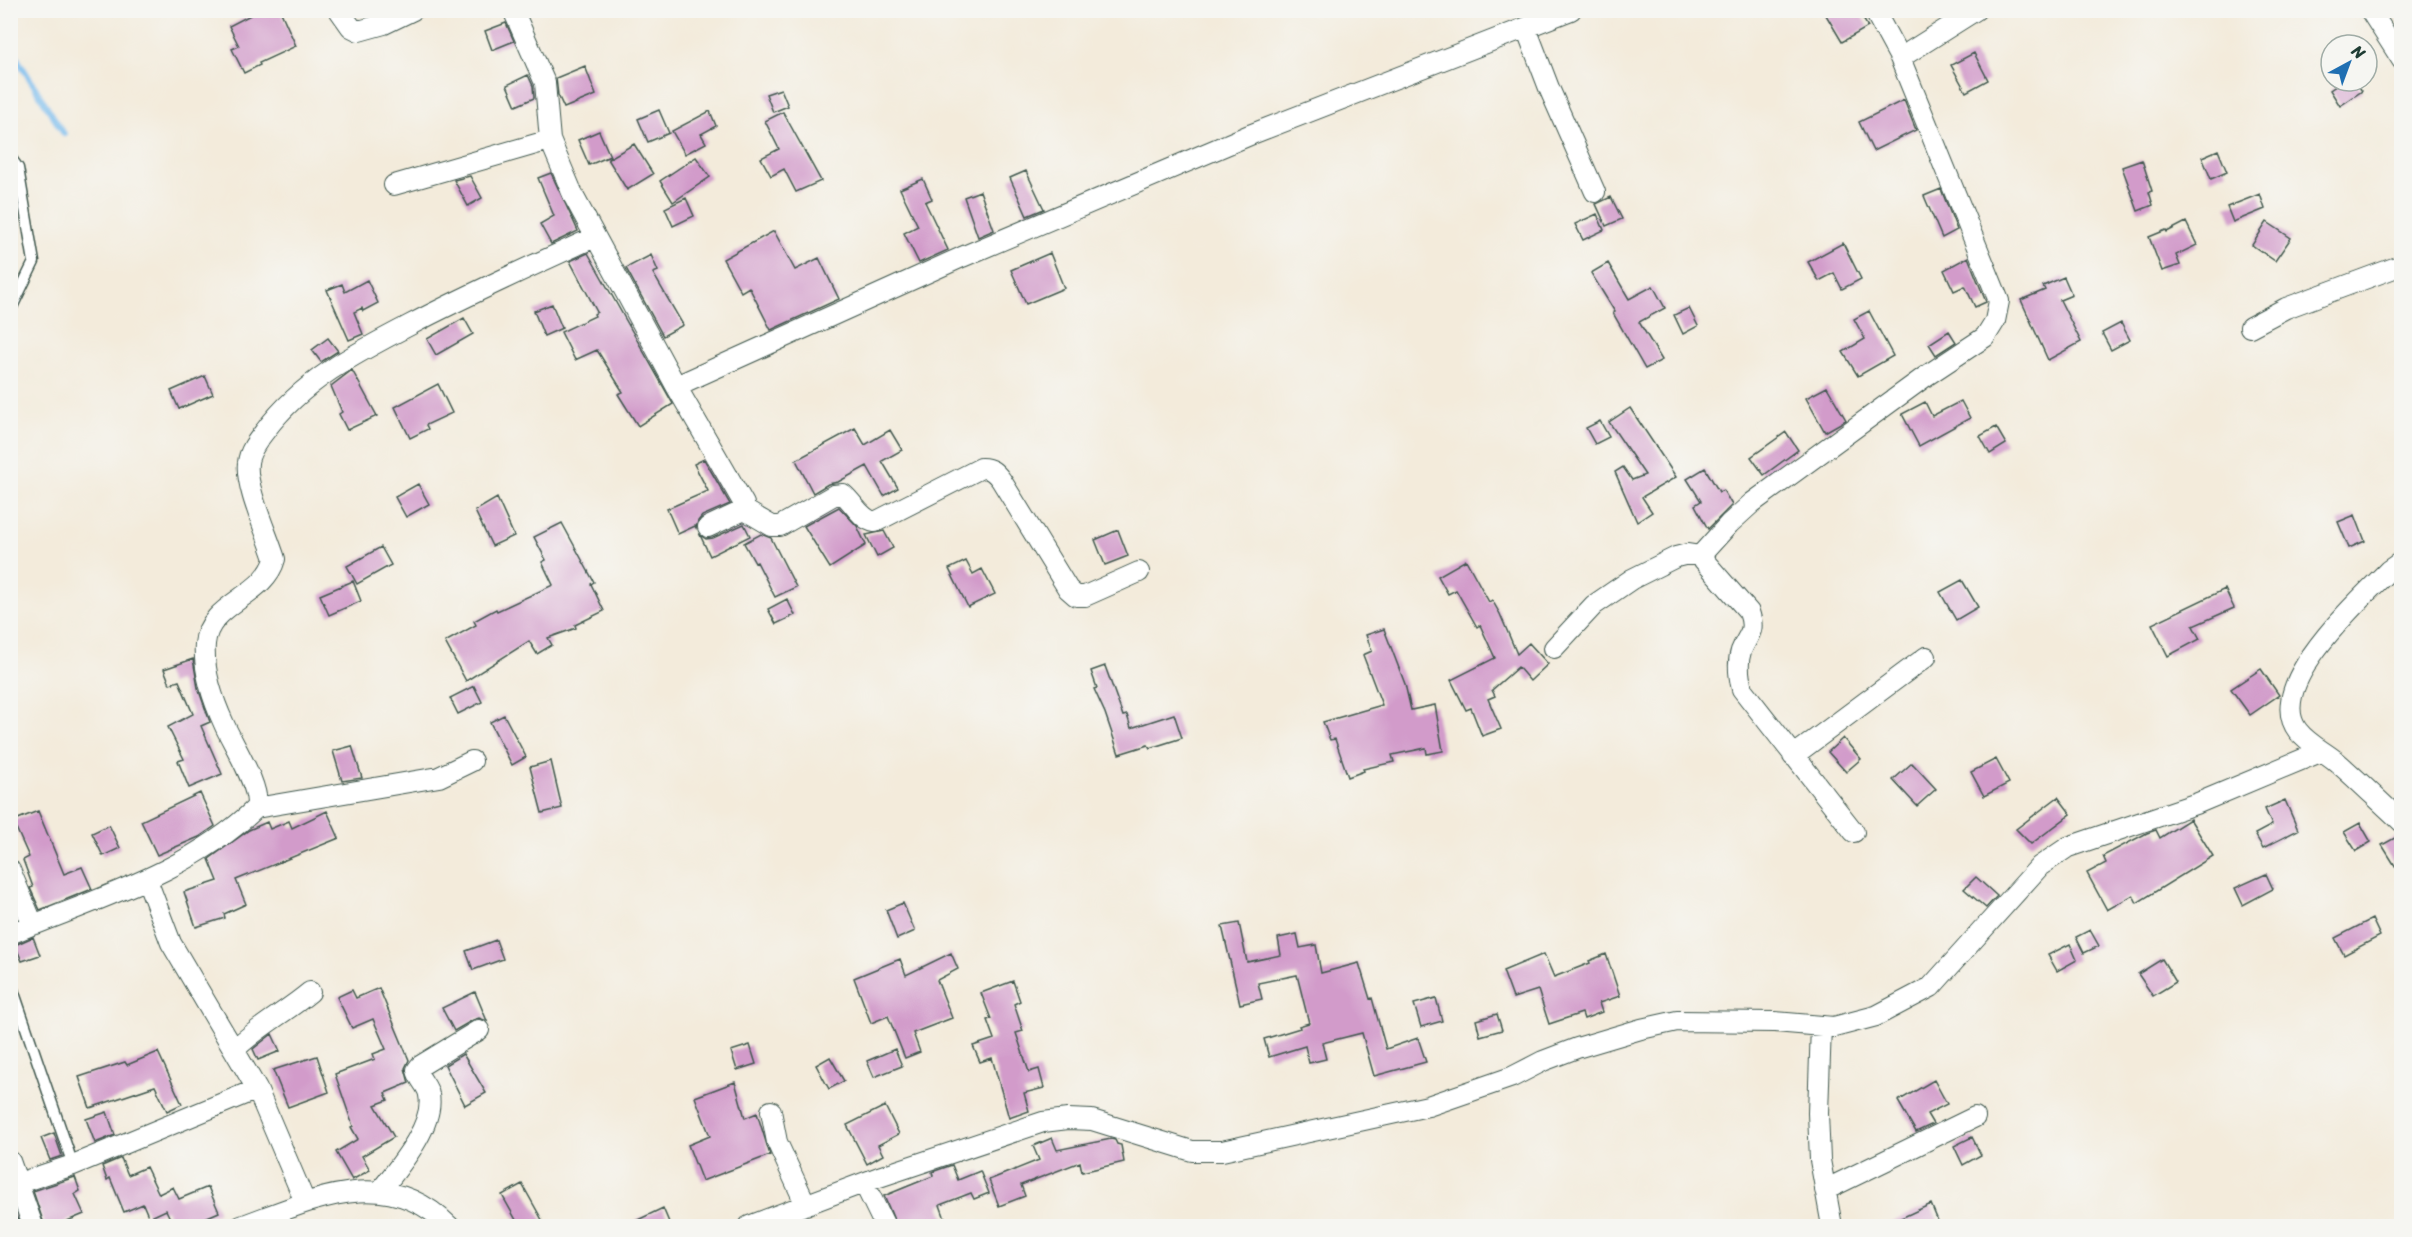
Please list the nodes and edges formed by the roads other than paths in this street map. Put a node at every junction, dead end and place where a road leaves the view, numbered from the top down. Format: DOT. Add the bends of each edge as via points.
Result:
graph roads {
  1 [pos="339,10"];
  2 [pos="413,10"];
  3 [pos="513,10"];
  4 [pos="1571,10"];
  5 [pos="1874,10"];
  6 [pos="1976,10"];
  7 [pos="2370,10"];
  8 [pos="1526,28"];
  9 [pos="1900,58"];
  10 [pos="2402,60"];
  11 [pos="550,140"];
  12 [pos="10,157"];
  13 [pos="394,185"];
  14 [pos="1596,192"];
  15 [pos="595,237"];
  16 [pos="2402,265"];
  17 [pos="10,311"];
  18 [pos="2250,327"];
  19 [pos="676,386"];
  20 [pos="743,509"];
  21 [pos="708,527"];
  22 [pos="1700,556"];
  23 [pos="2402,561"];
  24 [pos="1139,572"];
  25 [pos="1554,648"];
  26 [pos="1926,657"];
  27 [pos="2320,752"];
  28 [pos="1793,756"];
  29 [pos="472,761"];
  30 [pos="256,808"];
  31 [pos="2402,822"];
  32 [pos="1854,832"];
  33 [pos="10,870"];
  34 [pos="147,880"];
  35 [pos="34,924"];
  36 [pos="10,934"];
  37 [pos="10,981"];
  38 [pos="310,992"];
  39 [pos="1821,1026"];
  40 [pos="479,1030"];
  41 [pos="234,1050"];
  42 [pos="257,1089"];
  43 [pos="771,1111"];
  44 [pos="1974,1116"];
  45 [pos="10,1161"];
  46 [pos="74,1165"];
  47 [pos="20,1183"];
  48 [pos="864,1183"];
  49 [pos="381,1190"];
  50 [pos="1825,1190"];
  51 [pos="305,1202"];
  52 [pos="806,1205"];
  53 [pos="270,1221"];
  54 [pos="33,1227"];
  55 [pos="241,1227"];
  56 [pos="449,1227"];
  57 [pos="749,1227"];
  58 [pos="885,1227"];
  59 [pos="1832,1227"];
  1 -- 2 [label="street" via="351,27 359,31"];
  3 -- 11 [label="street" via="545,83"];
  4 -- 8 [label="street"];
  5 -- 9 [label="street"];
  6 -- 9 [label="street"];
  7 -- 10 [label="street"];
  8 -- 14 [label="street"];
  8 -- 19 [label="street" via="1252,134 983,248"];
  9 -- 22 [label="street" via="1999,302 1995,321 1985,337 1752,503"];
  11 -- 13 [label="street"];
  11 -- 15 [label="street"];
  12 -- 17 [label="lane" via="18,168 34,262"];
  15 -- 19 [label="street"];
  15 -- 30 [label="street" via="461,298 349,357 304,388 254,446 248,462 249,482 275,559 263,581 210,627 205,644 207,673 223,722 257,794"];
  16 -- 18 [label="street" via="2286,308"];
  19 -- 20 [label="street" via="744,504"];
  20 -- 21 [label="street"];
  20 -- 24 [label="street" via="772,526 780,526 834,495 843,494 864,517 875,522 987,468 1001,480 1076,596 1085,596"];
  22 -- 25 [label="street" via="1676,557 1632,579 1594,605"];
  22 -- 28 [label="street" via="1749,612 1752,633 1741,652 1738,672 1742,689"];
  23 -- 27 [label="street" via="2389,570 2302,668 2290,696 2290,713 2297,730"];
  26 -- 28 [label="street"];
  27 -- 31 [label="street" via="2335,760"];
  27 -- 39 [label="street" via="2198,803 2068,847 2040,866 1931,987 1876,1016 1834,1028"];
  28 -- 32 [label="street"];
  29 -- 30 [label="street" via="439,777"];
  30 -- 34 [label="street" via="225,834"];
  33 -- 35 [label="street"];
  34 -- 35 [label="street"];
  34 -- 41 [label="street" via="171,943"];
  35 -- 36 [label="street"];
  37 -- 46 [label="lane"];
  38 -- 41 [label="street"];
  39 -- 48 [label="street" via="1677,1021 1577,1048 1512,1077 1428,1106 1221,1151 1192,1151 1092,1120 1043,1122"];
  39 -- 50 [label="street" via="1818,1113"];
  40 -- 49 [label="street" via="417,1070 428,1090 429,1111 413,1145"];
  41 -- 42 [label="street"];
  42 -- 46 [label="street"];
  42 -- 51 [label="street"];
  43 -- 52 [label="street" via="777,1143"];
  44 -- 50 [label="street"];
  45 -- 47 [label="street"];
  46 -- 47 [label="street"];
  47 -- 54 [label="street"];
  48 -- 52 [label="street"];
  48 -- 58 [label="street"];
  49 -- 51 [label="street"];
  49 -- 56 [label="street" via="437,1214"];
  50 -- 59 [label="street"];
  51 -- 53 [label="street"];
  52 -- 57 [label="street"];
  53 -- 55 [label="street"];
}
